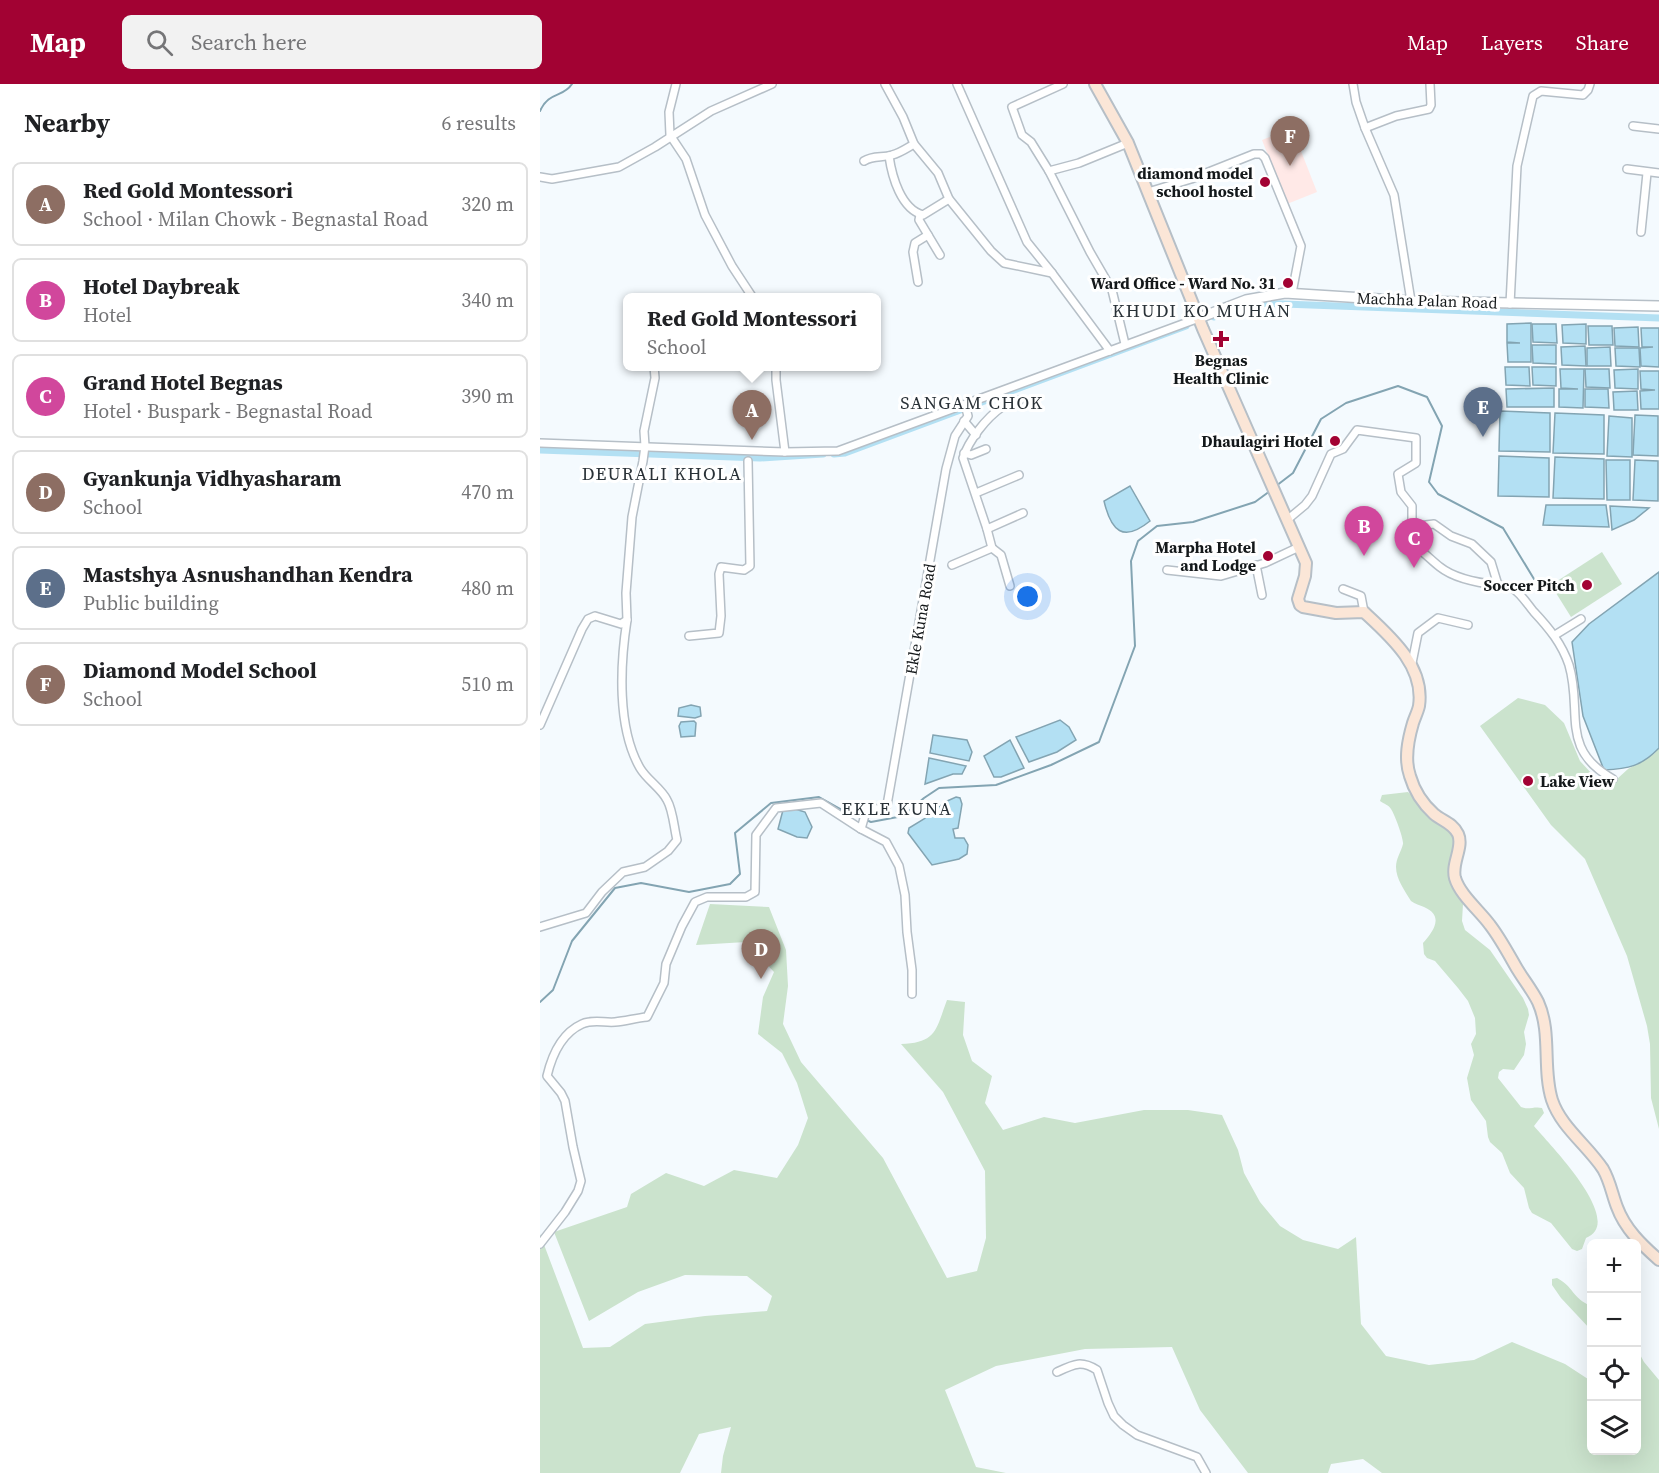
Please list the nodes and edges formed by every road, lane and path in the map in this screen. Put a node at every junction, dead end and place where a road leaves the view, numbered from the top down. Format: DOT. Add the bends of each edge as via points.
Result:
graph roads {
  1 [pos="676,84"];
  2 [pos="772,84"];
  3 [pos="885,84"];
  4 [pos="957,84"];
  5 [pos="1063,84"];
  6 [pos="1095,84"];
  7 [pos="1353,84"];
  8 [pos="1430,84"];
  9 [pos="1590,84"];
  10 [pos="1633,126"];
  11 [pos="1365,128"];
  12 [pos="1659,129"];
  13 [pos="670,135"];
  14 [pos="1128,143"];
  15 [pos="914,144"];
  16 [pos="889,156"];
  17 [pos="864,161"];
  18 [pos="1627,169"];
  19 [pos="1049,171"];
  20 [pos="1647,173"];
  21 [pos="1659,173"];
  22 [pos="540,177"];
  23 [pos="1148,192"];
  24 [pos="949,199"];
  25 [pos="920,215"];
  26 [pos="1641,232"];
  27 [pos="928,235"];
  28 [pos="939,255"];
  29 [pos="1052,273"];
  30 [pos="918,282"];
  31 [pos="1292,292"];
  32 [pos="750,293"];
  33 [pos="1412,301"];
  34 [pos="1510,304"];
  35 [pos="1659,306"];
  36 [pos="1199,318"];
  37 [pos="1125,344"];
  38 [pos="1110,351"];
  39 [pos="654,371"];
  40 [pos="776,371"];
  41 [pos="1020,400"];
  42 [pos="965,405"];
  43 [pos="966,418"];
  44 [pos="976,435"];
  45 [pos="540,443"];
  46 [pos="645,448"];
  47 [pos="986,449"];
  48 [pos="785,452"];
  49 [pos="964,453"];
  50 [pos="748,461"];
  51 [pos="1018,475"];
  52 [pos="976,493"];
  53 [pos="1023,513"];
  54 [pos="1285,515"];
  55 [pos="1418,526"];
  56 [pos="987,529"];
  57 [pos="1299,547"];
  58 [pos="992,548"];
  59 [pos="952,565"];
  60 [pos="1256,565"];
  61 [pos="1167,570"];
  62 [pos="1498,585"];
  63 [pos="1010,586"];
  64 [pos="1343,589"];
  65 [pos="1262,595"];
  66 [pos="1364,612"];
  67 [pos="1581,619"];
  68 [pos="627,620"];
  69 [pos="1468,625"];
  70 [pos="1555,635"];
  71 [pos="689,636"];
  72 [pos="1412,663"];
  73 [pos="540,725"];
  74 [pos="1613,779"];
  75 [pos="861,829"];
  76 [pos="540,927"];
  77 [pos="912,994"];
  78 [pos="540,1244"];
  79 [pos="1659,1260"];
  80 [pos="1057,1372"];
  81 [pos="1206,1473"];
  1 -- 13 [label="street" via="669,112"];
  2 -- 13 [label="street" via="711,111"];
  3 -- 15 [label="street"];
  4 -- 29 [label="street" via="1028,242"];
  5 -- 19 [label="street" via="1012,107 1023,135"];
  6 -- 14 [label="main road"];
  7 -- 11 [label="street"];
  8 -- 11 [label="street" via="1429,109"];
  9 -- 34 [label="street" via="1583,94 1541,91 1533,96 1517,166"];
  10 -- 12 [label="street"];
  11 -- 33 [label="street" via="1394,195"];
  13 -- 22 [label="street" via="619,167 552,179"];
  13 -- 32 [label="street" via="686,159 705,215"];
  14 -- 19 [label="street"];
  14 -- 23 [label="main road"];
  15 -- 16 [label="street"];
  15 -- 24 [label="street" via="938,173"];
  16 -- 17 [label="street"];
  16 -- 25 [label="street" via="895,183 906,206"];
  18 -- 20 [label="street"];
  19 -- 37 [label="street" via="1112,290"];
  20 -- 21 [label="street"];
  20 -- 26 [label="street"];
  23 -- 31 [label="street" via="1261,154 1301,246"];
  23 -- 36 [label="main road"];
  24 -- 25 [label="street"];
  24 -- 29 [label="street" via="1004,263"];
  25 -- 27 [label="street"];
  27 -- 28 [label="street"];
  27 -- 30 [label="street" via="915,243 913,252"];
  29 -- 38 [label="street"];
  31 -- 33 [label="street, Machha Palan Road"];
  31 -- 36 [label="street, Machha Palan Road" via="1246,300"];
  33 -- 34 [label="street, Machha Palan Road"];
  34 -- 35 [label="street, Machha Palan Road"];
  36 -- 37 [label="street"];
  36 -- 54 [label="main road"];
  37 -- 38 [label="street"];
  38 -- 42 [label="street"];
  39 -- 46 [label="street" via="644,430"];
  40 -- 48 [label="street"];
  41 -- 44 [label="street" via="1003,406"];
  42 -- 43 [label="street"];
  42 -- 48 [label="street" via="838,451"];
  43 -- 44 [label="street"];
  43 -- 75 [label="street, Ekle Kuna Road" via="955,436 946,469 887,805 867,808"];
  44 -- 49 [label="street"];
  45 -- 46 [label="street"];
  46 -- 48 [label="street"];
  46 -- 68 [label="street" via="632,517"];
  47 -- 49 [label="street" via="971,455"];
  49 -- 52 [label="street" via="964,464"];
  50 -- 71 [label="street" via="750,566 744,570 720,567 719,633"];
  51 -- 52 [label="street"];
  52 -- 56 [label="street"];
  53 -- 56 [label="street"];
  54 -- 55 [label="street" via="1305,505 1331,454 1343,449 1357,430 1416,438 1416,463 1398,474 1401,492 1412,506 1412,519"];
  54 -- 57 [label="main road"];
  55 -- 62 [label="street" via="1434,524 1472,544 1491,562"];
  55 -- 62 [label="street" via="1414,546 1442,569 1474,582"];
  56 -- 58 [label="street"];
  57 -- 60 [label="street"];
  57 -- 66 [label="main road" via="1306,563 1300,605 1336,613"];
  58 -- 59 [label="street"];
  58 -- 63 [label="street" via="1001,555"];
  60 -- 61 [label="street" via="1221,576"];
  60 -- 65 [label="street"];
  62 -- 70 [label="street" via="1512,588"];
  64 -- 66 [label="street" via="1361,596"];
  66 -- 72 [label="main road"];
  67 -- 70 [label="street"];
  68 -- 73 [label="street" via="621,624 595,616 588,619"];
  68 -- 76 [label="street" via="623,707 630,743 641,769 668,800 677,840 645,867 623,872 586,914"];
  69 -- 72 [label="street" via="1438,618 1418,633"];
  70 -- 74 [label="street" via="1573,680 1580,746 1592,765"];
  72 -- 79 [label="main road" via="1419,706 1406,764 1413,786 1431,811 1457,832 1455,879 1491,926 1538,1001 1544,1018 1552,1100 1562,1122 1604,1171 1629,1230"];
  75 -- 77 [label="street" via="886,842 899,866 905,895"];
  75 -- 78 [label="street" via="821,803 776,808 756,834 755,892 746,897 707,897 696,902 682,926 666,964 664,983 647,1017 583,1023 563,1038 547,1076 566,1101 581,1181 565,1212"];
  80 -- 81 [label="street" via="1079,1363 1097,1370 1114,1416 1123,1425 1137,1435 1197,1457"];
}
